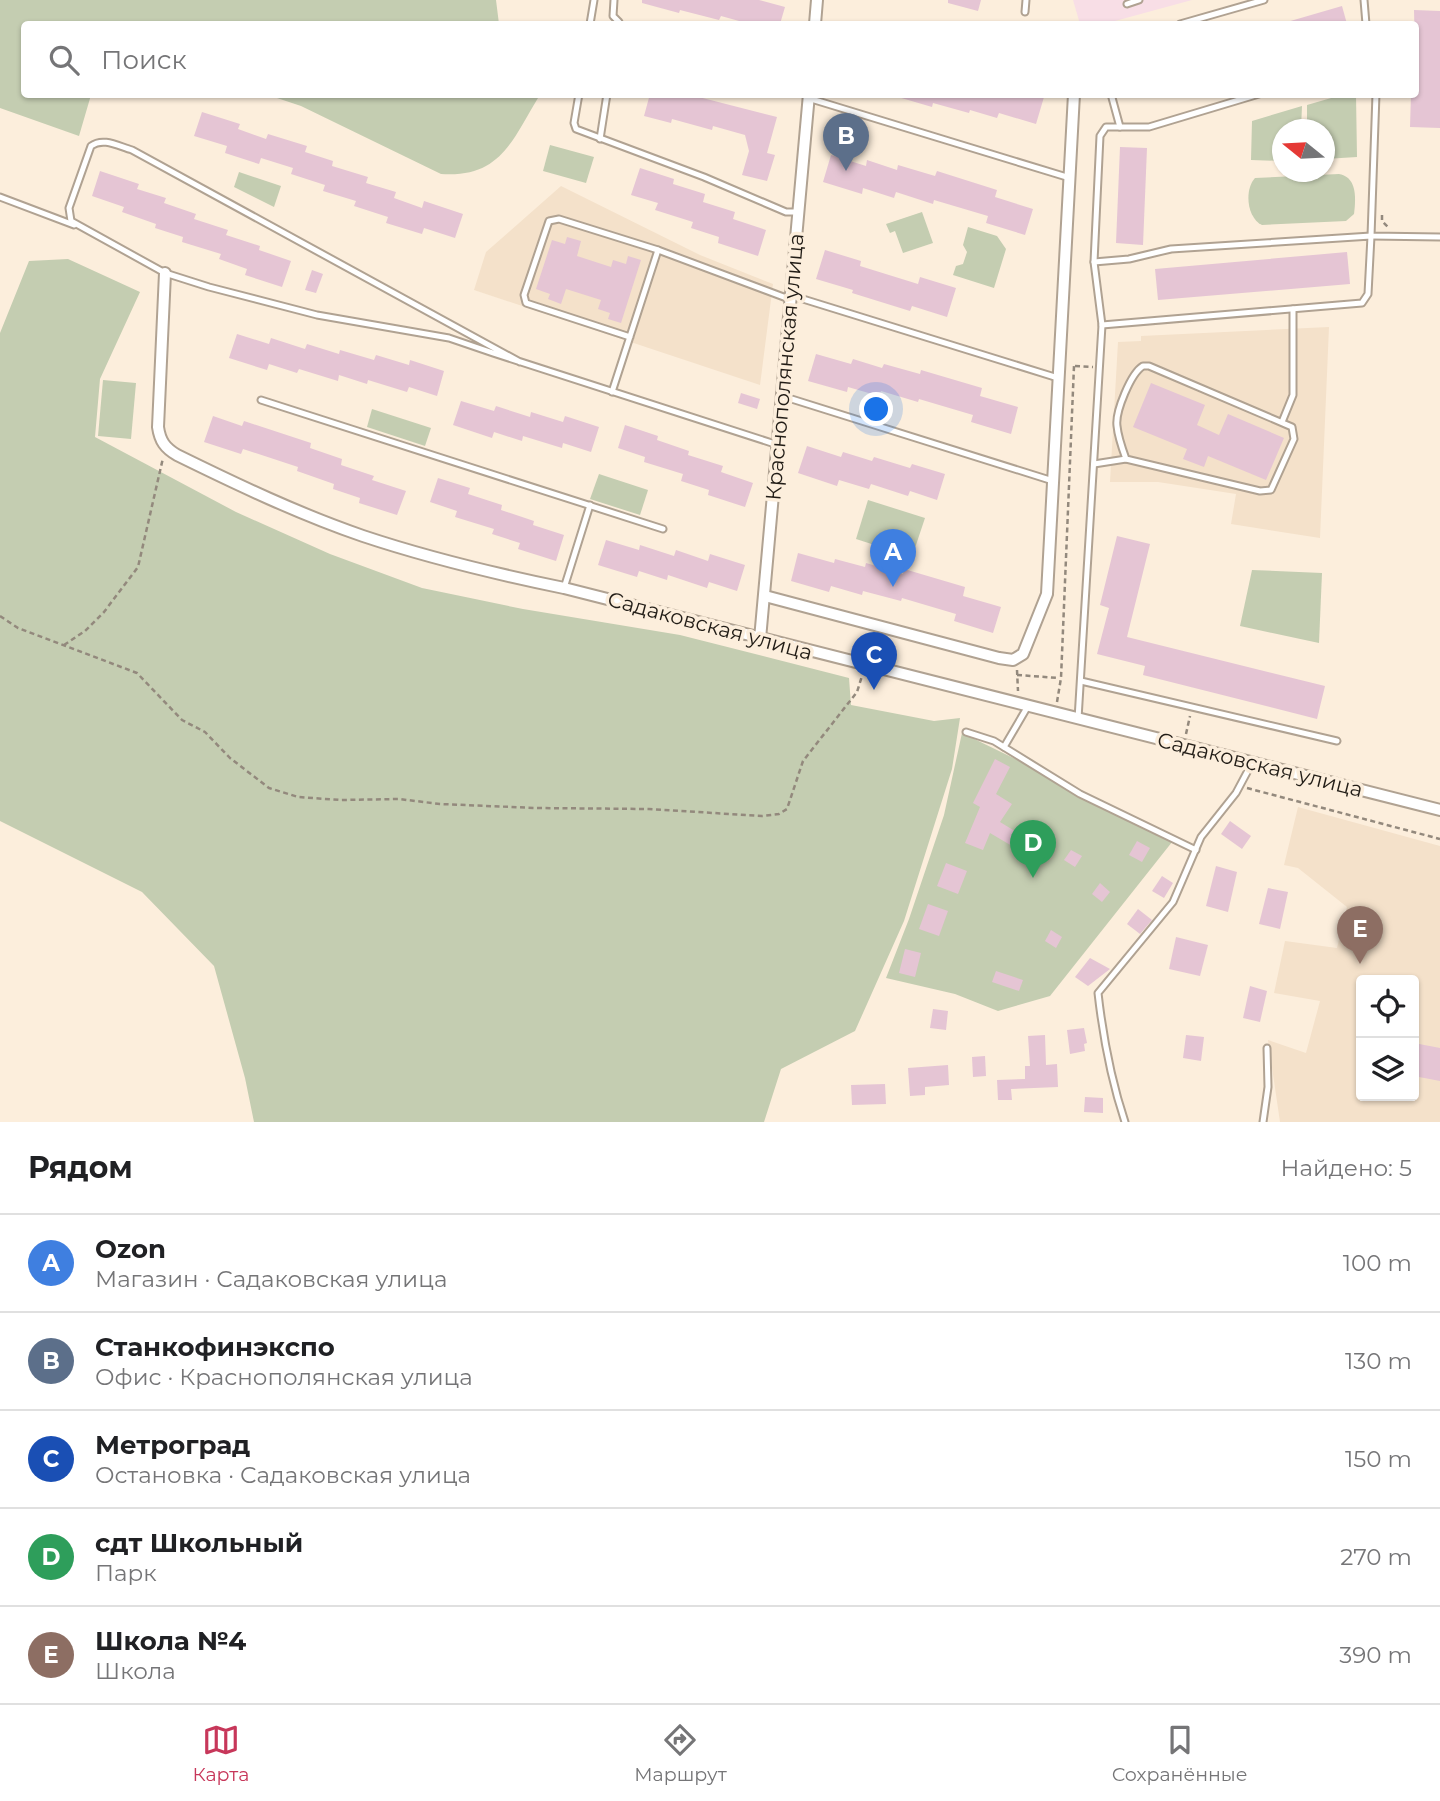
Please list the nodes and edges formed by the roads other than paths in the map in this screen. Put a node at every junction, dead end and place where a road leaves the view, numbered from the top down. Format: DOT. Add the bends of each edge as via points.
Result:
graph roads {
  1 [pos="594,0"];
  2 [pos="614,0"];
  3 [pos="817,0"];
  4 [pos="1026,0"];
  5 [pos="1139,0"];
  6 [pos="1264,0"];
  7 [pos="1364,0"];
  8 [pos="1127,4"];
  9 [pos="1025,12"];
  10 [pos="590,21"];
  11 [pos="616,21"];
  12 [pos="815,21"];
  13 [pos="1190,21"];
  14 [pos="1366,21"];
  15 [pos="578,98"];
  16 [pos="606,98"];
  17 [pos="809,98"];
  18 [pos="815,98"];
  19 [pos="1074,98"];
  20 [pos="1112,98"];
  21 [pos="1246,98"];
  22 [pos="1376,98"];
  23 [pos="1120,127"];
  24 [pos="600,138"];
  25 [pos="1070,178"];
  26 [pos="0,197"];
  27 [pos="799,212"];
  28 [pos="77,226"];
  29 [pos="1371,236"];
  30 [pos="1440,237"];
  31 [pos="658,250"];
  32 [pos="1094,262"];
  33 [pos="164,273"];
  34 [pos="790,297"];
  35 [pos="1293,309"];
  36 [pos="1102,325"];
  37 [pos="630,337"];
  38 [pos="520,362"];
  39 [pos="1059,378"];
  40 [pos="612,391"];
  41 [pos="782,396"];
  42 [pos="261,400"];
  43 [pos="1282,422"];
  44 [pos="778,445"];
  45 [pos="1126,459"];
  46 [pos="1094,464"];
  47 [pos="1053,481"];
  48 [pos="590,505"];
  49 [pos="663,529"];
  50 [pos="564,588"];
  51 [pos="765,596"];
  52 [pos="760,639"];
  53 [pos="1081,681"];
  54 [pos="1024,705"];
  55 [pos="1078,719"];
  56 [pos="966,732"];
  57 [pos="1337,741"];
  58 [pos="1004,747"];
  59 [pos="1252,763"];
  60 [pos="1440,810"];
  61 [pos="1196,850"];
  62 [pos="1267,1048"];
  63 [pos="1125,1122"];
  64 [pos="1263,1122"];
  1 -- 10 [label="lane"];
  2 -- 11 [label="lane" via="612,16"];
  3 -- 12 [label="street"];
  4 -- 9 [label="lane"];
  5 -- 8 [label="lane"];
  6 -- 13 [label="lane"];
  7 -- 14 [label="lane"];
  15 -- 24 [label="lane" via="574,127"];
  16 -- 24 [label="lane"];
  17 -- 27 [label="street, Краснополянская улица"];
  18 -- 25 [label="lane"];
  19 -- 25 [label="street"];
  20 -- 23 [label="lane"];
  21 -- 23 [label="lane" via="1149,127"];
  22 -- 29 [label="lane"];
  23 -- 32 [label="lane" via="1106,127 1100,136"];
  24 -- 27 [label="lane" via="786,212"];
  25 -- 39 [label="street"];
  26 -- 28 [label="lane"];
  27 -- 34 [label="street, Краснополянская улица"];
  28 -- 33 [label="lane"];
  28 -- 38 [label="lane" via="69,208 91,146 104,141 132,150"];
  29 -- 30 [label="lane"];
  29 -- 32 [label="lane" via="1171,249"];
  29 -- 35 [label="lane" via="1366,300"];
  31 -- 34 [label="lane"];
  31 -- 37 [label="lane"];
  31 -- 37 [label="lane" via="554,219 547,226 524,295 526,303"];
  32 -- 36 [label="lane"];
  33 -- 38 [label="lane" via="317,315 455,340"];
  33 -- 50 [label="street, Садаковская улица" via="158,427 166,449 265,498 362,536 432,558"];
  34 -- 39 [label="lane"];
  34 -- 41 [label="street, Краснополянская улица"];
  35 -- 36 [label="lane"];
  35 -- 43 [label="lane" via="1293,395"];
  36 -- 46 [label="lane"];
  37 -- 40 [label="lane"];
  38 -- 40 [label="lane"];
  39 -- 47 [label="street"];
  40 -- 44 [label="lane"];
  41 -- 44 [label="street, Краснополянская улица"];
  41 -- 47 [label="lane"];
  42 -- 48 [label="lane"];
  43 -- 45 [label="lane" via="1292,427 1294,439 1274,486 1267,492"];
  43 -- 45 [label="lane" via="1143,366 1134,373 1118,413 1117,429"];
  44 -- 51 [label="street, Краснополянская улица"];
  45 -- 46 [label="lane"];
  46 -- 53 [label="lane"];
  47 -- 51 [label="street" via="1047,594 1023,654 1016,659"];
  48 -- 49 [label="lane"];
  48 -- 50 [label="lane"];
  50 -- 52 [label="street, Садаковская улица"];
  51 -- 52 [label="street, Краснополянская улица"];
  52 -- 54 [label="street, Садаковская улица"];
  53 -- 55 [label="lane"];
  53 -- 57 [label="lane"];
  54 -- 55 [label="street, Садаковская улица"];
  54 -- 58 [label="lane"];
  55 -- 59 [label="street, Садаковская улица"];
  56 -- 58 [label="lane"];
  58 -- 61 [label="lane" via="1080,794"];
  59 -- 60 [label="street, Садаковская улица"];
  59 -- 61 [label="lane"];
  61 -- 63 [label="lane" via="1173,902 1098,993 1114,1087"];
  62 -- 64 [label="lane"];
}
